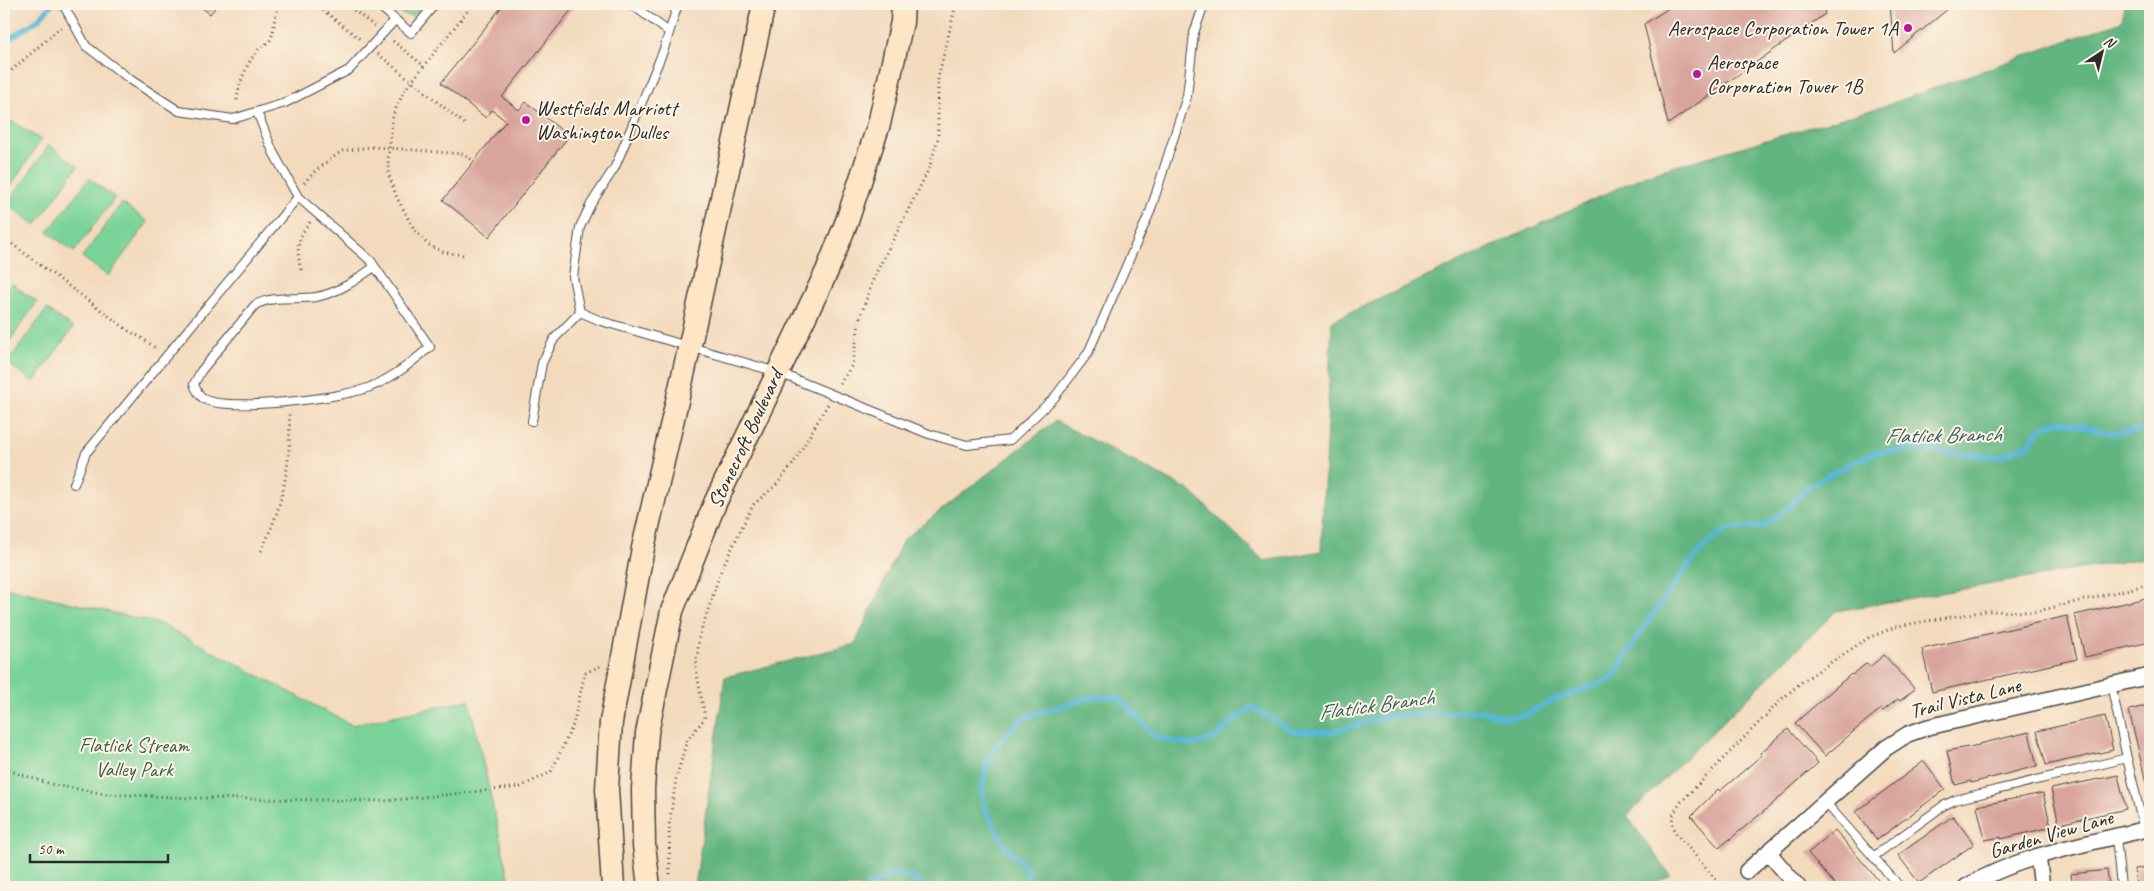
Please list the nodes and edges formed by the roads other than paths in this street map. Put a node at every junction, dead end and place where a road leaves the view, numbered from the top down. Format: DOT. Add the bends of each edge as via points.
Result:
graph roads {
  1 [pos="63,4"];
  2 [pos="377,4"];
  3 [pos="435,4"];
  4 [pos="631,4"];
  5 [pos="678,4"];
  6 [pos="764,4"];
  7 [pos="902,4"];
  8 [pos="1204,4"];
  9 [pos="395,20"];
  10 [pos="669,32"];
  11 [pos="258,112"];
  12 [pos="296,195"];
  13 [pos="374,267"];
  14 [pos="580,312"];
  15 [pos="690,345"];
  16 [pos="777,372"];
  17 [pos="532,421"];
  18 [pos="74,484"];
  19 [pos="2150,676"];
  20 [pos="2110,686"];
  21 [pos="2127,758"];
  22 [pos="1825,802"];
  23 [pos="2147,829"];
  24 [pos="2116,837"];
  25 [pos="1768,852"];
  26 [pos="2038,856"];
  27 [pos="1873,857"];
  28 [pos="1747,871"];
  29 [pos="613,887"];
  30 [pos="650,887"];
  31 [pos="1798,887"];
  32 [pos="1900,887"];
  33 [pos="1966,887"];
  34 [pos="2042,887"];
  35 [pos="2122,887"];
  1 -- 11 [label="lane" via="86,46 179,111 234,120"];
  2 -- 9 [label="lane"];
  3 -- 9 [label="lane" via="411,33"];
  4 -- 10 [label="lane"];
  5 -- 10 [label="lane"];
  6 -- 15 [label="main road"];
  7 -- 16 [label="main road, Stonecroft Boulevard" via="902,22 879,124 862,181 827,271"];
  8 -- 16 [label="lane" via="1194,33 1187,96 1150,212 1088,353 1054,398 1010,440 967,445 929,434"];
  9 -- 11 [label="lane" via="349,70 285,103"];
  10 -- 14 [label="lane" via="615,166 580,227 573,277"];
  11 -- 12 [label="lane" via="273,152"];
  12 -- 13 [label="lane"];
  12 -- 18 [label="lane" via="86,453"];
  13 -- 13 [label="lane" via="430,347 388,378 368,388 287,402 215,402 204,399 197,392 194,384 201,371 255,305 263,301 330,294"];
  14 -- 15 [label="lane" via="601,321"];
  14 -- 17 [label="lane" via="554,339 542,363"];
  15 -- 16 [label="lane"];
  15 -- 29 [label="main road" via="643,548 611,722 607,789"];
  16 -- 30 [label="main road, Stonecroft Boulevard" via="715,503 668,627 647,733 643,789 644,845"];
  19 -- 20 [label="street, Trail Vista Lane"];
  20 -- 21 [label="lane"];
  20 -- 22 [label="street, Trail Vista Lane" via="1918,730 1886,748"];
  21 -- 23 [label="lane"];
  21 -- 27 [label="lane" via="1955,800"];
  22 -- 25 [label="street, Trail Vista Lane"];
  22 -- 27 [label="lane"];
  23 -- 24 [label="street, Garden View Lane"];
  24 -- 26 [label="street, Garden View Lane"];
  24 -- 35 [label="lane"];
  25 -- 28 [label="street, Trail Vista Lane"];
  25 -- 31 [label="street"];
  26 -- 33 [label="street, Garden View Lane" via="1993,871"];
  26 -- 34 [label="street"];
  27 -- 32 [label="lane"];
}
